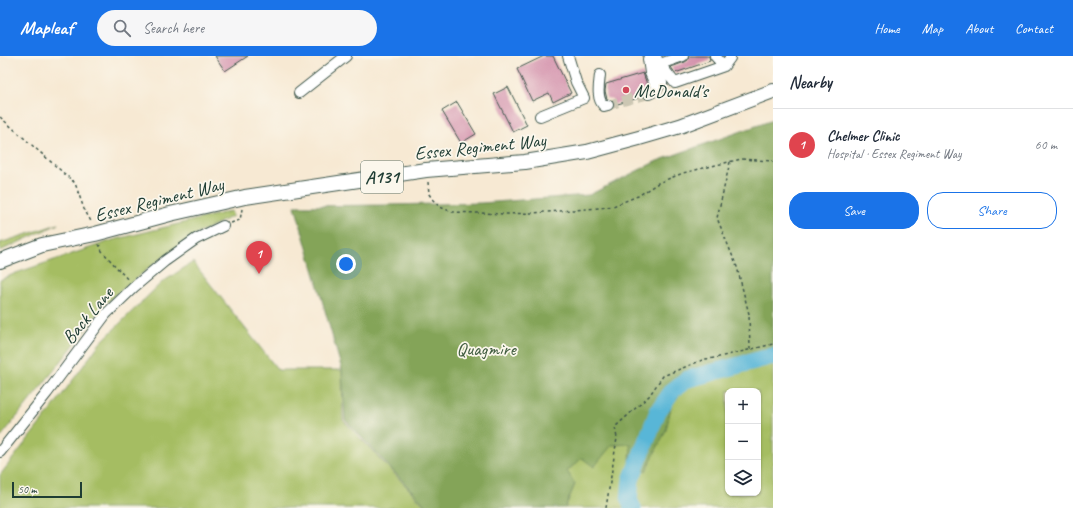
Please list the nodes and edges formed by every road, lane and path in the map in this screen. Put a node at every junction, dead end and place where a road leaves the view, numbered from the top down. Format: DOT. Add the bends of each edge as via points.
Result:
graph roads {
  1 [pos="346,56"];
  2 [pos="568,56"];
  3 [pos="683,56"];
  4 [pos="715,56"];
  5 [pos="653,59"];
  6 [pos="728,60"];
  7 [pos="600,75"];
  8 [pos="773,91"];
  9 [pos="653,92"];
  10 [pos="299,93"];
  11 [pos="608,105"];
  12 [pos="540,116"];
  13 [pos="0,117"];
  14 [pos="773,161"];
  15 [pos="730,162"];
  16 [pos="426,170"];
  17 [pos="245,197"];
  18 [pos="223,226"];
  19 [pos="95,234"];
  20 [pos="0,261"];
  21 [pos="134,287"];
  22 [pos="773,344"];
  23 [pos="750,349"];
  24 [pos="0,452"];
  25 [pos="606,508"];
  1 -- 10 [label="lane"];
  2 -- 12 [label="lane" via="584,98"];
  3 -- 5 [label="lane"];
  4 -- 6 [label="lane"];
  5 -- 6 [label="lane" via="675,83"];
  5 -- 9 [label="lane" via="662,83"];
  7 -- 11 [label="lane" via="598,90 602,104"];
  8 -- 16 [label="highway, Essex Regiment Way / A131" via="680,126 587,152 524,162"];
  13 -- 19 [label="path" via="75,183"];
  14 -- 15 [label="path" via="742,159"];
  15 -- 16 [label="path" via="683,173 613,206 506,214 452,212 440,207 429,194"];
  15 -- 23 [label="path" via="717,218 737,267 749,314"];
  16 -- 17 [label="highway, Essex Regiment Way / A131"];
  17 -- 18 [label="path" via="240,220"];
  17 -- 19 [label="highway, Essex Regiment Way / A131"];
  18 -- 21 [label="lane, Back Lane" via="196,239"];
  19 -- 20 [label="highway, Essex Regiment Way / A131" via="42,245"];
  19 -- 21 [label="path" via="102,251"];
  21 -- 24 [label="lane, Back Lane" via="106,314"];
  22 -- 23 [label="path"];
  23 -- 25 [label="path" via="706,359 663,376 649,396 615,427 617,438"];
}
